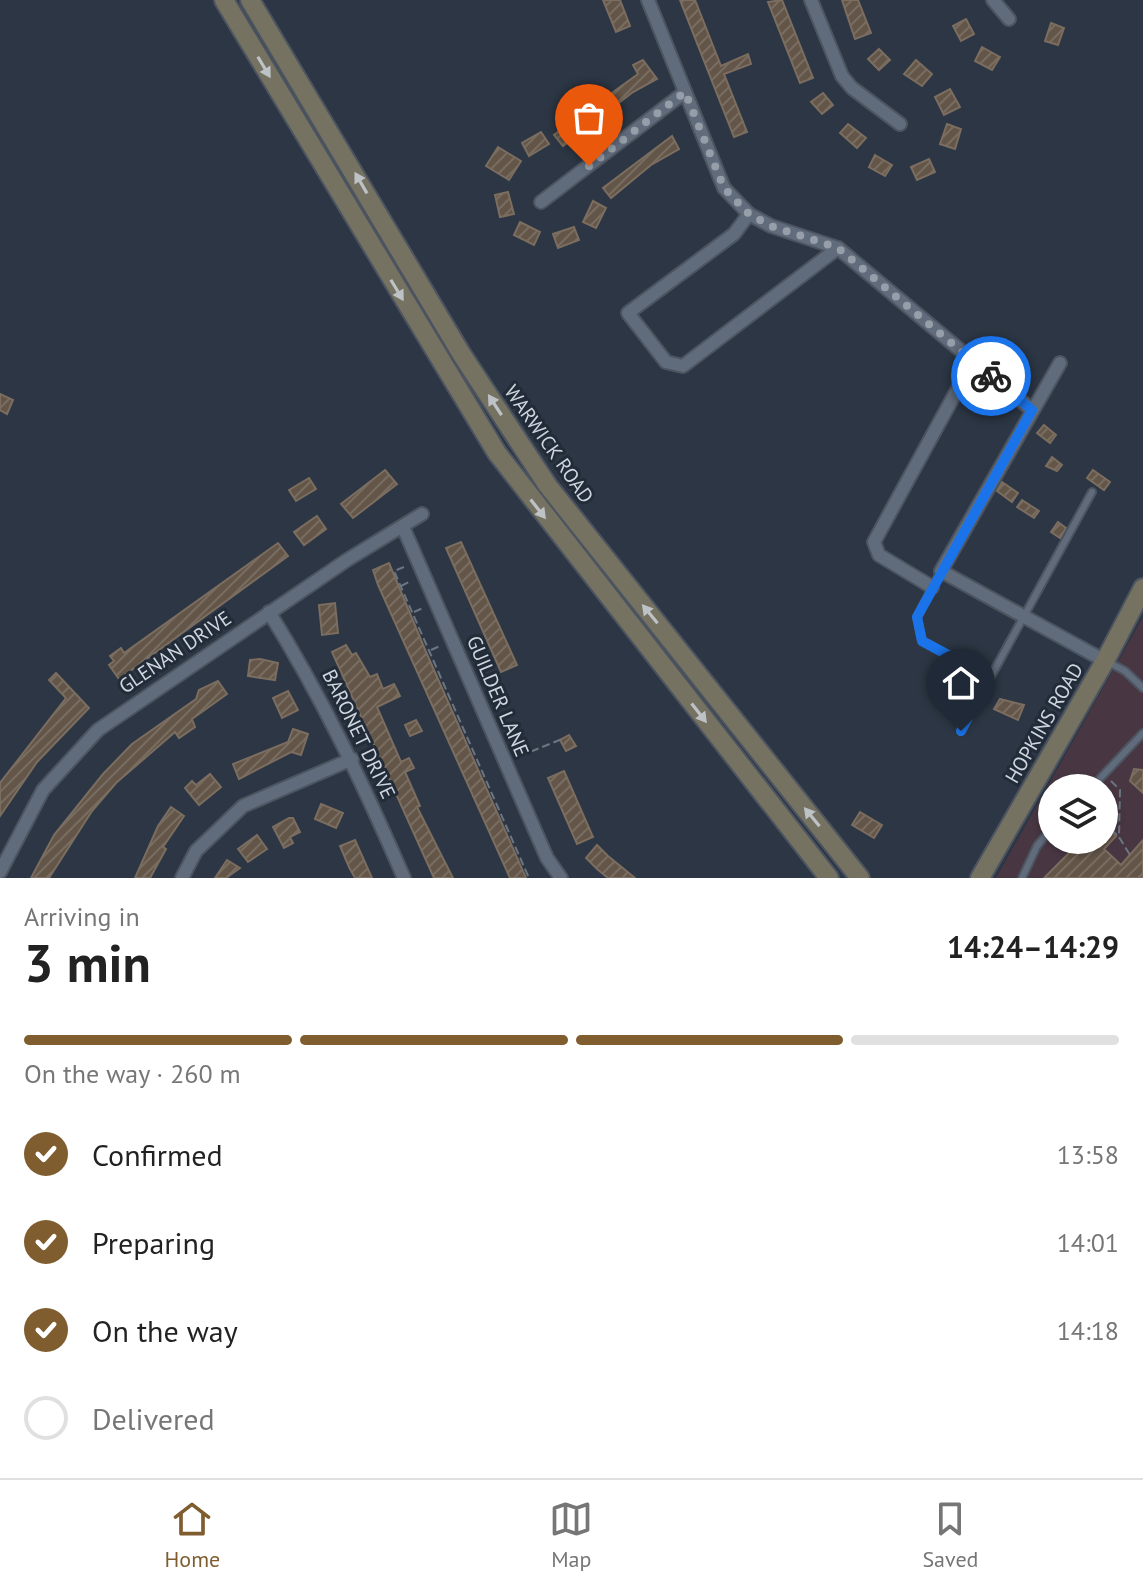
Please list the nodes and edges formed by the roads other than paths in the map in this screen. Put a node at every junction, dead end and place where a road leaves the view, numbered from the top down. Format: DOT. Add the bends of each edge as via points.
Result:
graph roads {
  1 [pos="224,0"];
  2 [pos="250,0"];
  3 [pos="648,0"];
  4 [pos="811,0"];
  5 [pos="993,0"];
  6 [pos="1009,19"];
  7 [pos="685,92"];
  8 [pos="900,124"];
  9 [pos="541,202"];
  10 [pos="749,214"];
  11 [pos="838,248"];
  12 [pos="973,361"];
  13 [pos="1060,363"];
  14 [pos="1032,410"];
  15 [pos="1092,492"];
  16 [pos="422,514"];
  17 [pos="403,527"];
  18 [pos="941,571"];
  19 [pos="932,587"];
  20 [pos="1143,588"];
  21 [pos="269,612"];
  22 [pos="1022,617"];
  23 [pos="1105,661"];
  24 [pos="989,677"];
  25 [pos="1143,688"];
  26 [pos="961,731"];
  27 [pos="1143,733"];
  28 [pos="352,759"];
  29 [pos="1104,774"];
  30 [pos="1038,845"];
  31 [pos="0,872"];
  32 [pos="985,876"];
  33 [pos="182,878"];
  34 [pos="404,878"];
  35 [pos="561,878"];
  36 [pos="829,878"];
  37 [pos="860,878"];
  38 [pos="1022,878"];
  1 -- 36 [label="main road, one-way" via="497,453"];
  37 -- 2 [label="main road, WARWICK ROAD, one-way" via="548,486 462,355"];
  3 -- 7 [label="street"];
  4 -- 8 [label="street" via="842,76"];
  5 -- 6 [label="street"];
  7 -- 9 [label="street"];
  7 -- 10 [label="street" via="724,188"];
  10 -- 11 [label="street"];
  10 -- 11 [label="street" via="734,234 628,313 666,362 683,366"];
  11 -- 12 [label="street"];
  12 -- 14 [label="street"];
  12 -- 19 [label="street" via="874,542 879,555"];
  13 -- 14 [label="street"];
  14 -- 18 [label="street"];
  15 -- 22 [label="lane"];
  16 -- 17 [label="street, GLENAN DRIVE"];
  17 -- 21 [label="street, GLENAN DRIVE"];
  17 -- 35 [label="street, GUILDER LANE" via="547,858"];
  18 -- 19 [label="lane"];
  18 -- 22 [label="street"];
  19 -- 24 [label="lane" via="917,617 922,641"];
  20 -- 23 [label="main road, HOPKINS ROAD"];
  21 -- 28 [label="street, BARONET DRIVE"];
  21 -- 31 [label="street, GLENAN DRIVE" via="98,730 43,790"];
  22 -- 23 [label="street"];
  22 -- 24 [label="lane"];
  23 -- 25 [label="lane"];
  23 -- 32 [label="main road, HOPKINS ROAD"];
  24 -- 26 [label="lane"];
  27 -- 29 [label="lane"];
  28 -- 33 [label="street" via="243,806 196,851"];
  28 -- 34 [label="street, BARONET DRIVE"];
  30 -- 38 [label="lane"];
}
